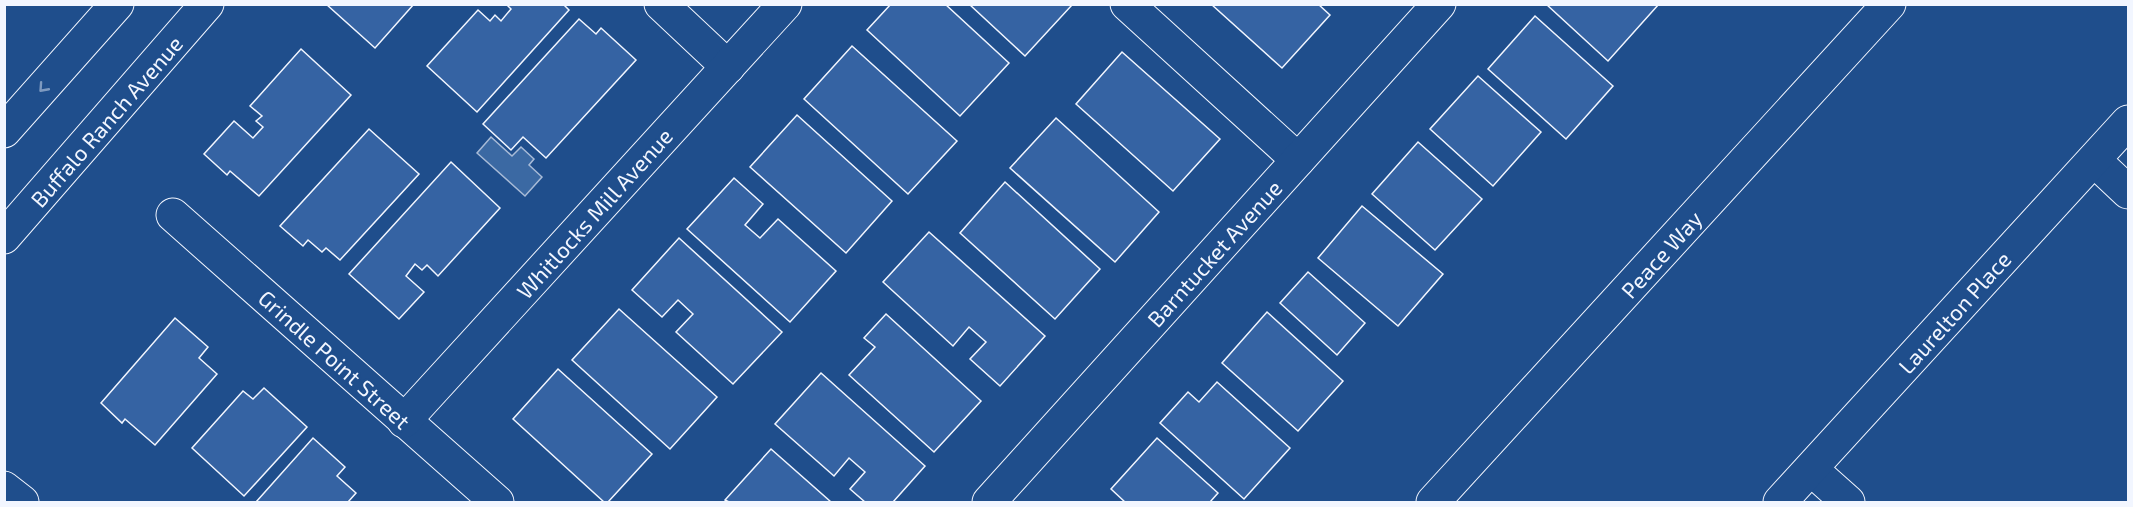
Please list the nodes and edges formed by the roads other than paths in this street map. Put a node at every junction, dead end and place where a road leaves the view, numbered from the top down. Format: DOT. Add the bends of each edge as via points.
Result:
graph roads {
  1 [pos="117,4"];
  2 [pos="207,4"];
  3 [pos="661,4"];
  4 [pos="785,4"];
  5 [pos="1127,4"];
  6 [pos="1439,4"];
  7 [pos="1888,4"];
  8 [pos="728,67"];
  9 [pos="2128,122"];
  10 [pos="4,131"];
  11 [pos="1298,160"];
  12 [pos="2094,160"];
  13 [pos="2128,192"];
  14 [pos="173,215"];
  15 [pos="4,237"];
  16 [pos="404,421"];
  17 [pos="1811,469"];
  18 [pos="4,488"];
  19 [pos="22,502"];
  20 [pos="497,502"];
  21 [pos="989,502"];
  22 [pos="1433,502"];
  23 [pos="1780,502"];
  24 [pos="1848,502"];
  1 -- 10 [label="street, one-way"];
  2 -- 15 [label="street, Buffalo Ranch Avenue"];
  3 -- 8 [label="street"];
  4 -- 8 [label="street, Whitlocks Mill Avenue"];
  5 -- 11 [label="street"];
  6 -- 11 [label="street, Barntucket Avenue"];
  7 -- 22 [label="street, Peace Way"];
  8 -- 16 [label="street, Whitlocks Mill Avenue"];
  9 -- 12 [label="street, Laurelton Place"];
  11 -- 21 [label="street, Barntucket Avenue"];
  12 -- 13 [label="street"];
  12 -- 17 [label="street, Laurelton Place"];
  14 -- 16 [label="street, Grindle Point Street"];
  16 -- 20 [label="street, Grindle Point Street"];
  17 -- 23 [label="street, Laurelton Place"];
  17 -- 24 [label="street"];
  18 -- 19 [label="street"];
}
